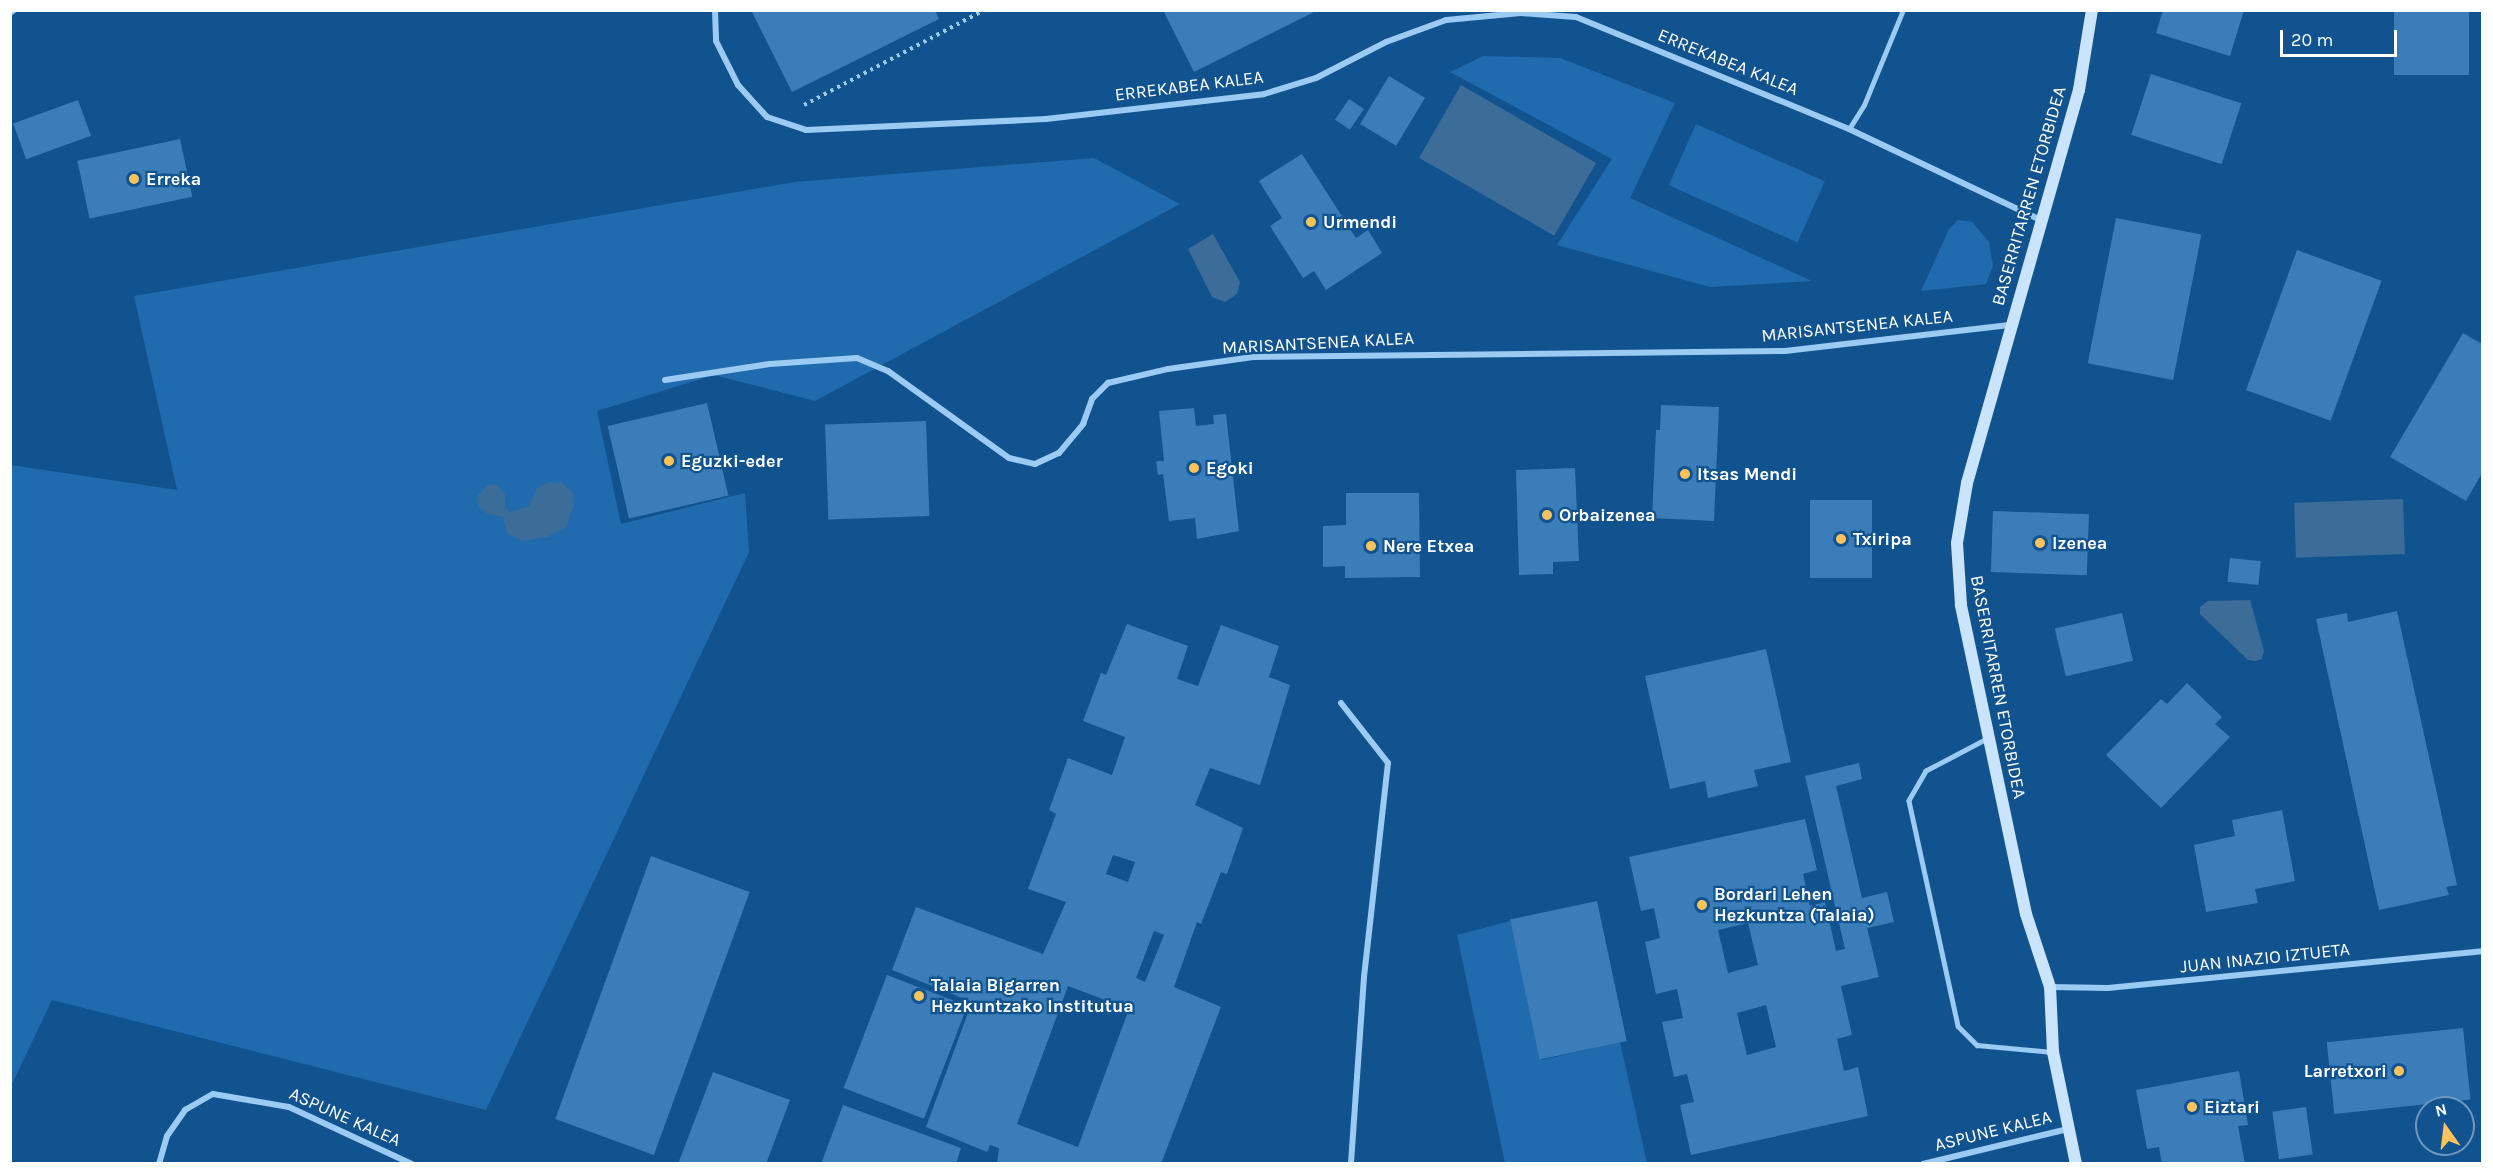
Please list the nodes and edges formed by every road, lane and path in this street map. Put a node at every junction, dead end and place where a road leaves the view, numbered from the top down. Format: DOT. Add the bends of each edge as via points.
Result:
graph roads {
  1 [pos="715,10"];
  2 [pos="984,10"];
  3 [pos="1903,10"];
  4 [pos="2092,10"];
  5 [pos="776,120"];
  6 [pos="1849,129"];
  7 [pos="2043,221"];
  8 [pos="2010,325"];
  9 [pos="665,380"];
  10 [pos="1341,704"];
  11 [pos="1989,737"];
  12 [pos="2482,951"];
  13 [pos="2050,987"];
  14 [pos="2053,1052"];
  15 [pos="2069,1128"];
  16 [pos="159,1164"];
  17 [pos="412,1164"];
  18 [pos="1351,1164"];
  19 [pos="1923,1164"];
  20 [pos="2076,1164"];
  1 -- 5 [label="street, ERREKABEA KALEA" via="717,41 738,85 767,117"];
  2 -- 5 [label="path"];
  3 -- 6 [label="lane" via="1864,105"];
  4 -- 7 [label="street, BASERRITARREN ETORBIDEA" via="2079,90"];
  5 -- 6 [label="street, ERREKABEA KALEA" via="806,130 1024,120 1264,94 1316,78 1386,42 1446,20 1521,13 1576,17"];
  6 -- 7 [label="street, ERREKABEA KALEA"];
  7 -- 8 [label="street, BASERRITARREN ETORBIDEA"];
  8 -- 9 [label="street, MARISANTSENEA KALEA" via="1785,351 1253,357 1168,369 1108,383 1092,399 1083,424 1059,453 1035,464 1009,458 888,371 857,358 770,364"];
  8 -- 11 [label="street, BASERRITARREN ETORBIDEA" via="1967,483 1957,543 1960,605"];
  10 -- 18 [label="street" via="1388,763 1364,976"];
  11 -- 13 [label="street, BASERRITARREN ETORBIDEA" via="2026,914"];
  11 -- 14 [label="lane" via="1926,771 1909,801 1958,1026 1977,1045"];
  12 -- 13 [label="street, JUAN INAZIO IZTUETA" via="2108,988"];
  13 -- 14 [label="street, BASERRITARREN ETORBIDEA"];
  14 -- 15 [label="street, BASERRITARREN ETORBIDEA"];
  15 -- 19 [label="street, ASPUNE KALEA"];
  15 -- 20 [label="street, BASERRITARREN ETORBIDEA"];
  16 -- 17 [label="street, ASPUNE KALEA" via="167,1136 185,1110 213,1094 289,1107"];
}
